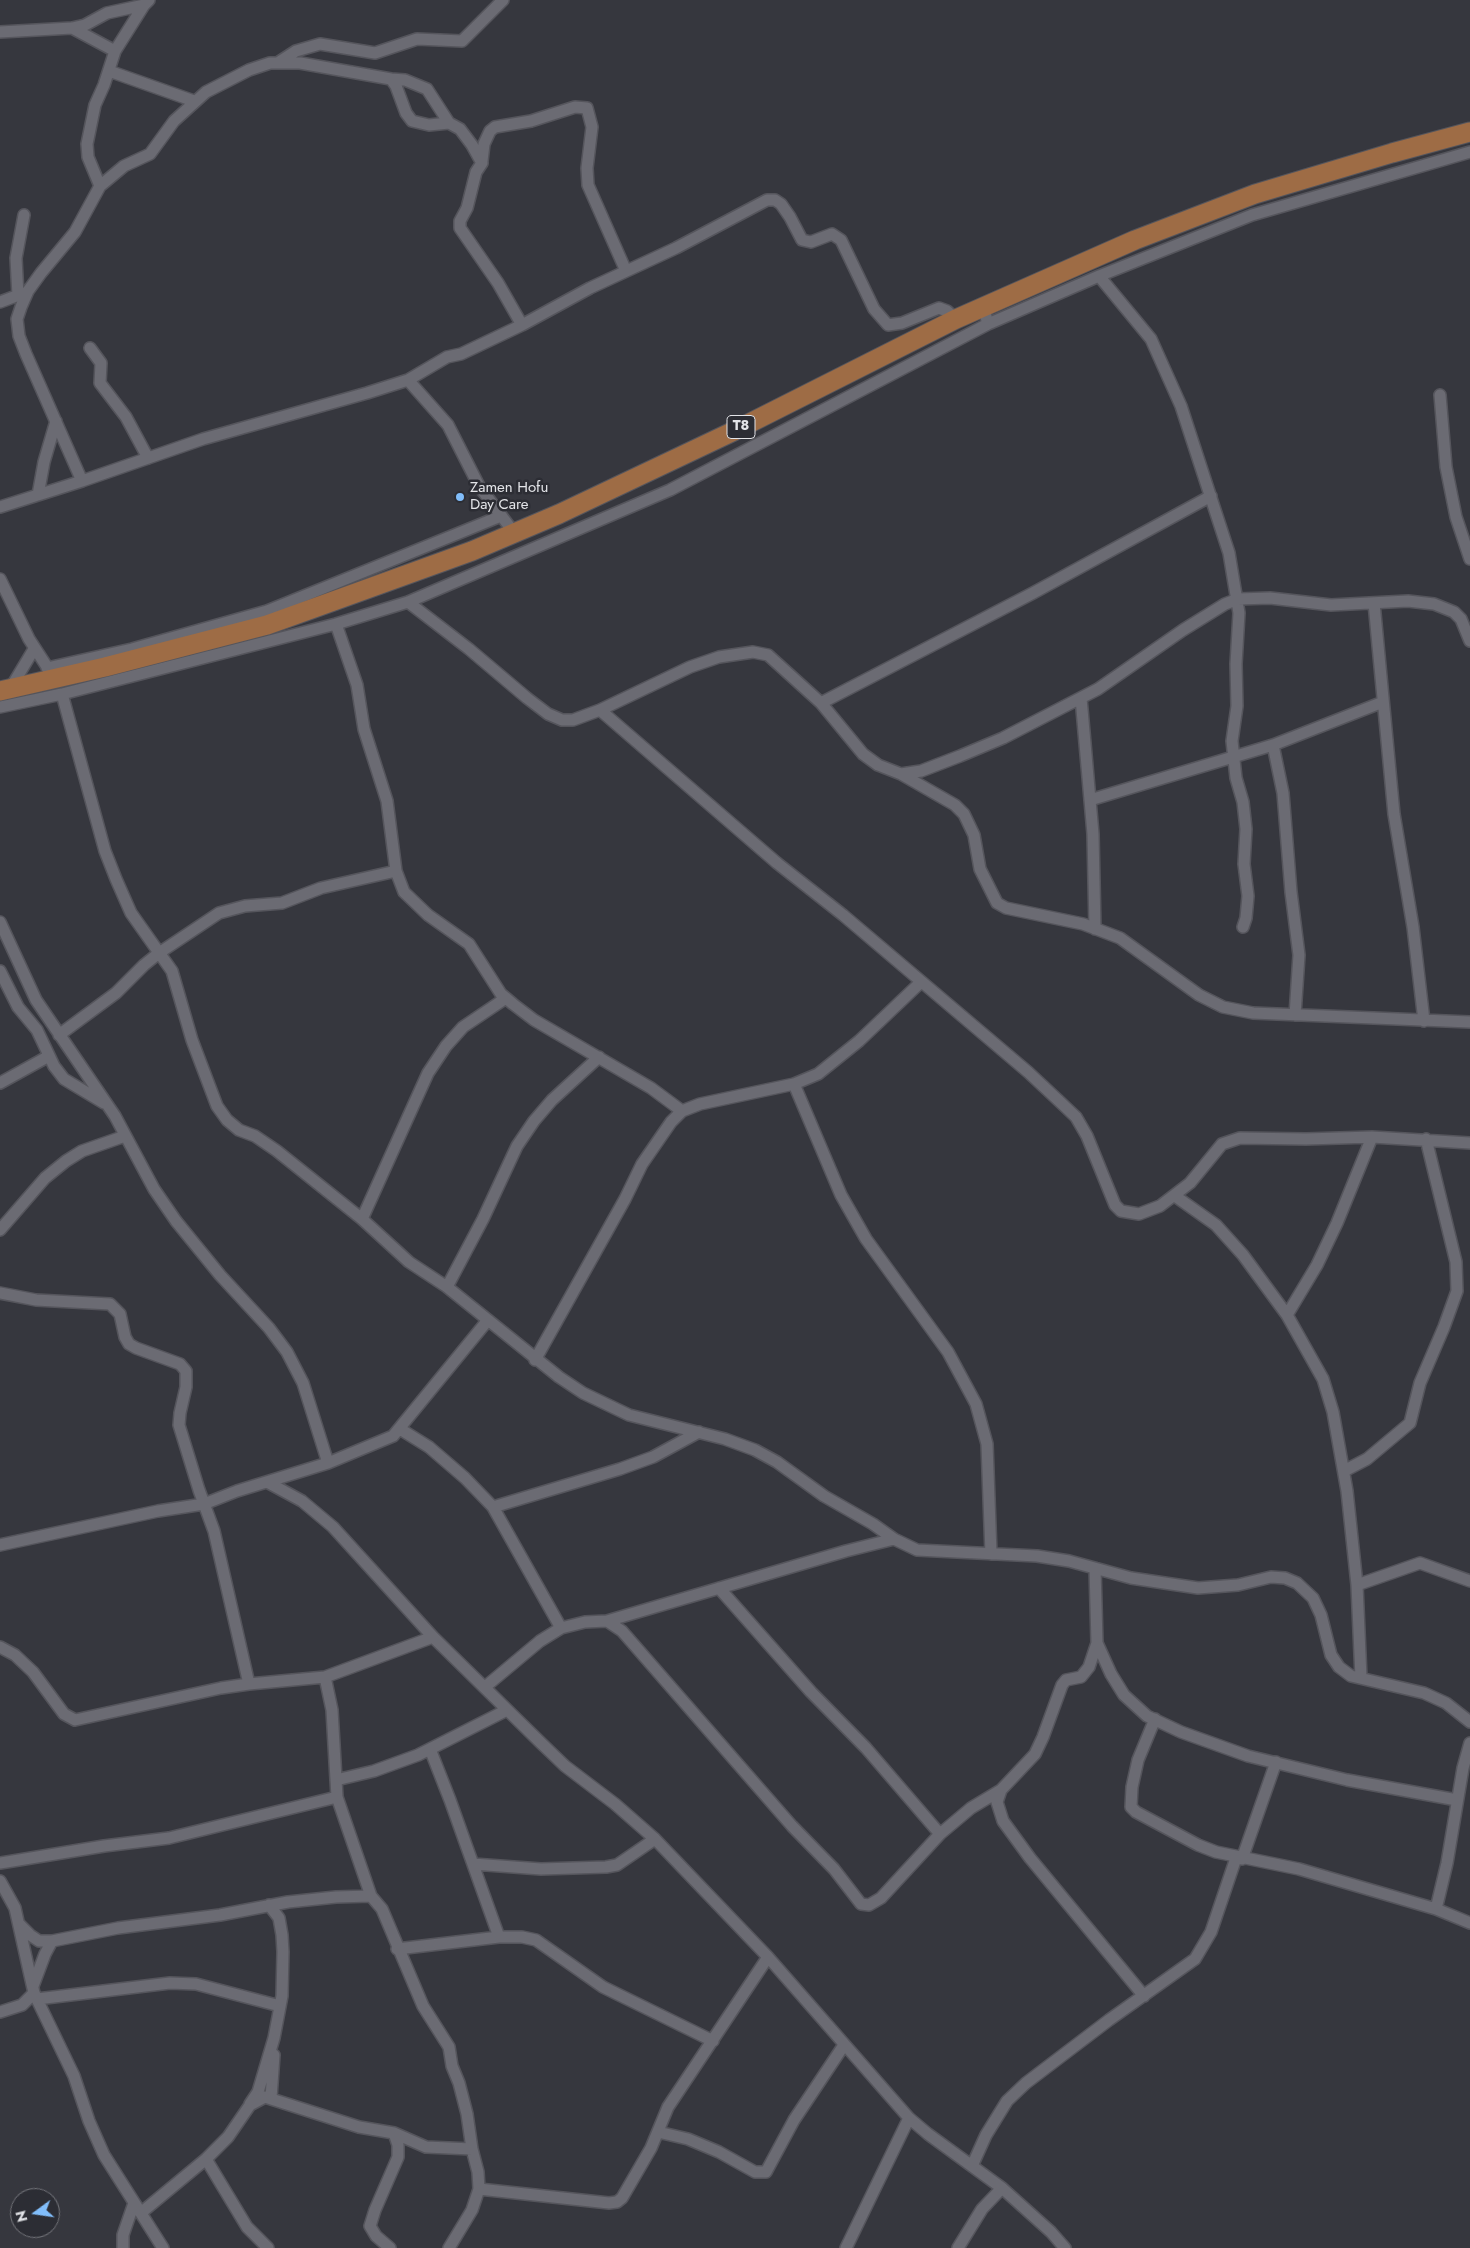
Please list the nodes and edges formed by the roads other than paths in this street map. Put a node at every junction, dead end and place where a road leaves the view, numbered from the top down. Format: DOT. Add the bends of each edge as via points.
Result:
graph roads {
  1 [pos="503,0"];
  2 [pos="147,2"];
  3 [pos="72,28"];
  4 [pos="0,32"];
  5 [pos="115,51"];
  6 [pos="278,63"];
  7 [pos="109,71"];
  8 [pos="391,78"];
  9 [pos="194,101"];
  10 [pos="449,123"];
  11 [pos="1470,132"];
  12 [pos="1470,152"];
  13 [pos="482,163"];
  14 [pos="100,186"];
  15 [pos="24,215"];
  16 [pos="626,271"];
  17 [pos="1099,276"];
  18 [pos="23,294"];
  19 [pos="0,302"];
  20 [pos="986,315"];
  21 [pos="956,319"];
  22 [pos="522,325"];
  23 [pos="90,348"];
  24 [pos="408,380"];
  25 [pos="1440,395"];
  26 [pos="56,421"];
  27 [pos="148,458"];
  28 [pos="82,481"];
  29 [pos="38,495"];
  30 [pos="1211,496"];
  31 [pos="0,508"];
  32 [pos="501,516"];
  33 [pos="515,534"];
  34 [pos="1470,559"];
  35 [pos="0,579"];
  36 [pos="1238,599"];
  37 [pos="408,602"];
  38 [pos="1374,603"];
  39 [pos="1470,618"];
  40 [pos="336,624"];
  41 [pos="1466,629"];
  42 [pos="1470,641"];
  43 [pos="34,649"];
  44 [pos="54,680"];
  45 [pos="5,690"];
  46 [pos="1082,698"];
  47 [pos="821,702"];
  48 [pos="1383,702"];
  49 [pos="0,706"];
  50 [pos="600,710"];
  51 [pos="1273,745"];
  52 [pos="1233,757"];
  53 [pos="900,774"];
  54 [pos="1090,800"];
  55 [pos="396,870"];
  56 [pos="0,922"];
  57 [pos="1243,927"];
  58 [pos="1096,929"];
  59 [pos="160,953"];
  60 [pos="0,971"];
  61 [pos="921,982"];
  62 [pos="506,998"];
  63 [pos="1296,1015"];
  64 [pos="1424,1021"];
  65 [pos="1470,1022"];
  66 [pos="59,1035"];
  67 [pos="49,1056"];
  68 [pos="599,1057"];
  69 [pos="0,1083"];
  70 [pos="794,1084"];
  71 [pos="106,1104"];
  72 [pos="682,1111"];
  73 [pos="125,1136"];
  74 [pos="1372,1137"];
  75 [pos="1426,1139"];
  76 [pos="1470,1143"];
  77 [pos="1175,1196"];
  78 [pos="362,1219"];
  79 [pos="0,1230"];
  80 [pos="447,1287"];
  81 [pos="0,1293"];
  82 [pos="1287,1315"];
  83 [pos="488,1320"];
  84 [pos="536,1360"];
  85 [pos="400,1429"];
  86 [pos="699,1432"];
  87 [pos="328,1463"];
  88 [pos="1344,1472"];
  89 [pos="267,1482"];
  90 [pos="204,1504"];
  91 [pos="493,1508"];
  92 [pos="894,1539"];
  93 [pos="0,1545"];
  94 [pos="992,1554"];
  95 [pos="1095,1568"];
  96 [pos="1470,1581"];
  97 [pos="1357,1585"];
  98 [pos="720,1588"];
  99 [pos="607,1621"];
  100 [pos="561,1628"];
  101 [pos="433,1637"];
  102 [pos="1097,1643"];
  103 [pos="0,1647"];
  104 [pos="324,1677"];
  105 [pos="1361,1678"];
  106 [pos="249,1684"];
  107 [pos="486,1687"];
  108 [pos="508,1710"];
  109 [pos="1155,1719"];
  110 [pos="1470,1722"];
  111 [pos="1470,1743"];
  112 [pos="430,1749"];
  113 [pos="1276,1762"];
  114 [pos="336,1780"];
  115 [pos="1001,1790"];
  116 [pos="337,1797"];
  117 [pos="1458,1800"];
  118 [pos="940,1834"];
  119 [pos="655,1839"];
  120 [pos="1239,1858"];
  121 [pos="0,1863"];
  122 [pos="473,1864"];
  123 [pos="0,1881"];
  124 [pos="371,1896"];
  125 [pos="288,1902"];
  126 [pos="269,1905"];
  127 [pos="1436,1909"];
  128 [pos="279,1918"];
  129 [pos="1470,1923"];
  130 [pos="20,1925"];
  131 [pos="499,1937"];
  132 [pos="52,1941"];
  133 [pos="398,1949"];
  134 [pos="768,1957"];
  135 [pos="1144,1996"];
  136 [pos="36,1997"];
  137 [pos="280,2006"];
  138 [pos="0,2012"];
  139 [pos="274,2038"];
  140 [pos="713,2041"];
  141 [pos="844,2045"];
  142 [pos="271,2098"];
  143 [pos="250,2105"];
  144 [pos="909,2118"];
  145 [pos="658,2132"];
  146 [pos="394,2133"];
  147 [pos="472,2149"];
  148 [pos="206,2159"];
  149 [pos="972,2166"];
  150 [pos="1002,2188"];
  151 [pos="479,2189"];
  152 [pos="134,2203"];
  153 [pos="142,2212"];
  154 [pos="123,2248"];
  155 [pos="163,2248"];
  156 [pos="268,2248"];
  157 [pos="390,2248"];
  158 [pos="449,2248"];
  159 [pos="846,2248"];
  160 [pos="958,2248"];
  161 [pos="1065,2248"];
  1 -- 6 [label="street" via="462,41 417,39 375,53 320,44 296,51"];
  2 -- 3 [label="street" via="107,13"];
  2 -- 5 [label="street"];
  3 -- 4 [label="street"];
  3 -- 5 [label="street"];
  5 -- 7 [label="street"];
  6 -- 8 [label="street" via="300,63"];
  6 -- 9 [label="street" via="231,78"];
  7 -- 9 [label="street"];
  7 -- 14 [label="street" via="95,104 87,144 88,157"];
  8 -- 10 [label="street" via="427,89"];
  8 -- 10 [label="street" via="412,120 429,126"];
  9 -- 14 [label="street" via="174,121 150,154 124,166"];
  10 -- 13 [label="street" via="460,129"];
  11 -- 20 [label="main road, T8" via="1255,194 1167,227"];
  12 -- 17 [label="street" via="1252,215"];
  13 -- 16 [label="street" via="484,144 495,127 587,108 592,127 588,185"];
  13 -- 22 [label="street" via="476,172 460,228"];
  14 -- 18 [label="street" via="75,232"];
  15 -- 18 [label="street" via="16,258"];
  16 -- 21 [label="street" via="775,200 790,217 802,240 811,242 832,234 841,240 874,309 888,325 902,324 939,308"];
  16 -- 22 [label="street"];
  17 -- 20 [label="street"];
  17 -- 30 [label="street" via="1151,339 1181,406"];
  18 -- 19 [label="street"];
  18 -- 26 [label="street" via="17,320 19,336"];
  20 -- 21 [label="main road, T8"];
  20 -- 37 [label="street" via="670,490"];
  21 -- 33 [label="main road, T8" via="734,431"];
  22 -- 24 [label="street" via="461,354 447,357"];
  23 -- 27 [label="street" via="101,363 100,383 134,429"];
  24 -- 27 [label="street" via="203,438"];
  24 -- 32 [label="street" via="448,425 480,486"];
  25 -- 34 [label="street" via="1446,468 1456,517"];
  26 -- 28 [label="street"];
  26 -- 29 [label="street"];
  27 -- 28 [label="street"];
  28 -- 29 [label="street"];
  29 -- 31 [label="street"];
  30 -- 36 [label="street"];
  30 -- 47 [label="street" via="1033,593"];
  32 -- 33 [label="street"];
  32 -- 44 [label="street" via="267,611 132,649"];
  33 -- 44 [label="main road, T8" via="267,625"];
  35 -- 43 [label="street"];
  36 -- 38 [label="street" via="1270,598 1331,605"];
  36 -- 46 [label="street" via="1207,615"];
  36 -- 52 [label="street"];
  37 -- 40 [label="street"];
  37 -- 50 [label="street" via="548,714 562,720 573,720"];
  38 -- 41 [label="street" via="1408,601 1434,604 1454,612"];
  38 -- 48 [label="street"];
  39 -- 41 [label="street"];
  40 -- 44 [label="street"];
  40 -- 55 [label="street" via="357,685 364,729 387,801"];
  41 -- 42 [label="street"];
  43 -- 44 [label="street"];
  43 -- 45 [label="street"];
  44 -- 45 [label="main road, T8"];
  44 -- 49 [label="street"];
  44 -- 59 [label="street" via="105,851 131,913"];
  46 -- 53 [label="street" via="960,756 921,771"];
  46 -- 54 [label="street"];
  47 -- 50 [label="street" via="768,655 753,652 719,657"];
  47 -- 53 [label="street" via="863,754 878,765"];
  48 -- 51 [label="street"];
  48 -- 64 [label="street" via="1394,814 1414,927"];
  50 -- 61 [label="street" via="776,863"];
  51 -- 52 [label="street"];
  51 -- 63 [label="street" via="1284,801 1299,955"];
  52 -- 54 [label="street"];
  52 -- 57 [label="street" via="1246,829 1244,864 1248,896"];
  53 -- 58 [label="street" via="955,805 964,814 974,835 980,868 997,903 1006,908"];
  54 -- 58 [label="street"];
  55 -- 59 [label="street" via="321,888 282,902 231,908 204,922"];
  55 -- 62 [label="street" via="399,883 411,900 469,944"];
  56 -- 66 [label="street" via="36,1000"];
  58 -- 63 [label="street" via="1120,938 1199,995 1223,1007 1253,1013"];
  59 -- 66 [label="street" via="116,993"];
  59 -- 78 [label="street" via="172,972 192,1040 217,1106 227,1120 277,1151"];
  60 -- 67 [label="street" via="14,999 37,1030"];
  61 -- 70 [label="street" via="833,1064"];
  61 -- 77 [label="street" via="1076,1117 1115,1205 1121,1211 1139,1214"];
  62 -- 68 [label="street" via="534,1020"];
  62 -- 78 [label="street" via="463,1027 428,1073"];
  63 -- 64 [label="street"];
  64 -- 65 [label="street"];
  66 -- 71 [label="street"];
  67 -- 69 [label="street"];
  67 -- 71 [label="street" via="64,1079"];
  68 -- 72 [label="street"];
  68 -- 80 [label="street" via="552,1100 523,1138"];
  70 -- 72 [label="street" via="722,1098"];
  70 -- 94 [label="street" via="841,1195 876,1253 948,1352 976,1404 988,1444"];
  71 -- 73 [label="street"];
  72 -- 84 [label="street" via="642,1164"];
  73 -- 79 [label="street" via="82,1151 66,1161 41,1181"];
  73 -- 87 [label="street" via="154,1190 176,1221 288,1352 303,1384"];
  74 -- 75 [label="street"];
  74 -- 77 [label="street" via="1240,1138 1229,1141 1215,1150 1190,1183"];
  74 -- 82 [label="street" via="1337,1223"];
  75 -- 76 [label="street"];
  75 -- 88 [label="street" via="1456,1262 1457,1291 1420,1383 1410,1423 1367,1460"];
  77 -- 82 [label="street" via="1216,1224"];
  78 -- 80 [label="street" via="409,1262"];
  80 -- 83 [label="street"];
  81 -- 90 [label="street" via="36,1300 110,1304 120,1314 129,1344 180,1364 186,1372 186,1386 179,1425"];
  82 -- 88 [label="street" via="1323,1379"];
  83 -- 84 [label="street"];
  83 -- 85 [label="street"];
  84 -- 86 [label="street" via="603,1404 630,1415"];
  85 -- 87 [label="street" via="393,1436"];
  85 -- 91 [label="street" via="429,1447"];
  86 -- 91 [label="street" via="653,1457"];
  86 -- 92 [label="street" via="755,1450"];
  87 -- 89 [label="street"];
  88 -- 97 [label="street"];
  89 -- 90 [label="street"];
  89 -- 101 [label="street" via="302,1501 333,1527"];
  90 -- 93 [label="street"];
  90 -- 106 [label="street" via="214,1531"];
  91 -- 100 [label="street"];
  92 -- 94 [label="street" via="917,1550"];
  92 -- 98 [label="street"];
  94 -- 95 [label="street" via="1037,1556"];
  95 -- 102 [label="street"];
  95 -- 105 [label="street" via="1131,1578 1198,1588 1238,1585 1271,1577 1285,1578 1297,1583 1312,1598 1321,1615 1331,1655 1339,1668"];
  96 -- 97 [label="street" via="1420,1563"];
  97 -- 105 [label="street"];
  98 -- 99 [label="street"];
  98 -- 118 [label="street"];
  99 -- 100 [label="street"];
  99 -- 118 [label="street" via="622,1631 792,1826 834,1869 860,1904 869,1905 881,1898"];
  100 -- 107 [label="street" via="540,1641"];
  101 -- 104 [label="street"];
  101 -- 107 [label="street"];
  102 -- 109 [label="street" via="1124,1695"];
  102 -- 115 [label="street" via="1085,1673 1066,1680 1062,1685 1034,1754"];
  103 -- 106 [label="street" via="15,1655 33,1672 64,1714 75,1720"];
  104 -- 106 [label="street"];
  104 -- 114 [label="street" via="332,1710"];
  105 -- 110 [label="street" via="1424,1692 1446,1703"];
  107 -- 108 [label="street"];
  108 -- 112 [label="street"];
  108 -- 119 [label="street" via="565,1766"];
  109 -- 113 [label="street" via="1248,1756"];
  109 -- 120 [label="street" via="1138,1760 1131,1807 1198,1845"];
  111 -- 117 [label="street"];
  112 -- 114 [label="street"];
  112 -- 122 [label="street"];
  113 -- 117 [label="street" via="1347,1780"];
  113 -- 120 [label="street"];
  114 -- 116 [label="street"];
  115 -- 118 [label="street" via="971,1808"];
  115 -- 135 [label="street" via="997,1802 1003,1821"];
  116 -- 121 [label="street" via="169,1838"];
  116 -- 124 [label="street"];
  117 -- 127 [label="street"];
  119 -- 122 [label="street" via="617,1865 606,1867 541,1869"];
  119 -- 134 [label="street"];
  120 -- 127 [label="street" via="1299,1869"];
  120 -- 135 [label="street" via="1201,1951"];
  122 -- 131 [label="street"];
  123 -- 130 [label="street"];
  124 -- 125 [label="street" via="336,1896"];
  124 -- 133 [label="street" via="382,1908"];
  125 -- 126 [label="street"];
  125 -- 128 [label="street"];
  126 -- 128 [label="street"];
  126 -- 132 [label="street"];
  127 -- 129 [label="street"];
  128 -- 137 [label="street" via="284,1974"];
  130 -- 132 [label="street" via="40,1941"];
  130 -- 136 [label="street"];
  131 -- 133 [label="street"];
  131 -- 140 [label="street" via="536,1940 603,1987"];
  132 -- 136 [label="street" via="45,1954"];
  133 -- 147 [label="street" via="423,2006 449,2047 467,2114"];
  134 -- 140 [label="street"];
  134 -- 141 [label="street"];
  135 -- 149 [label="street" via="1058,2058 1007,2101"];
  136 -- 137 [label="street" via="170,1983 196,1984"];
  136 -- 138 [label="street"];
  136 -- 152 [label="street" via="74,2076 104,2155"];
  137 -- 139 [label="street"];
  139 -- 142 [label="street"];
  139 -- 143 [label="street" via="258,2092"];
  140 -- 145 [label="street" via="668,2107"];
  141 -- 144 [label="street"];
  141 -- 145 [label="street" via="794,2120 766,2172 755,2172 688,2139"];
  142 -- 143 [label="street" via="256,2100"];
  142 -- 146 [label="street" via="359,2127"];
  143 -- 148 [label="street" via="228,2136"];
  144 -- 149 [label="street"];
  144 -- 159 [label="street"];
  145 -- 151 [label="street" via="627,2192 617,2202"];
  146 -- 147 [label="street" via="426,2146"];
  146 -- 157 [label="street" via="398,2157 370,2226"];
  147 -- 151 [label="street"];
  148 -- 153 [label="street"];
  148 -- 156 [label="street" via="247,2227"];
  149 -- 150 [label="street"];
  150 -- 160 [label="street" via="982,2209"];
  150 -- 161 [label="street"];
  151 -- 158 [label="street" via="472,2210"];
  152 -- 153 [label="street"];
  152 -- 154 [label="street"];
  153 -- 155 [label="street"];
}
